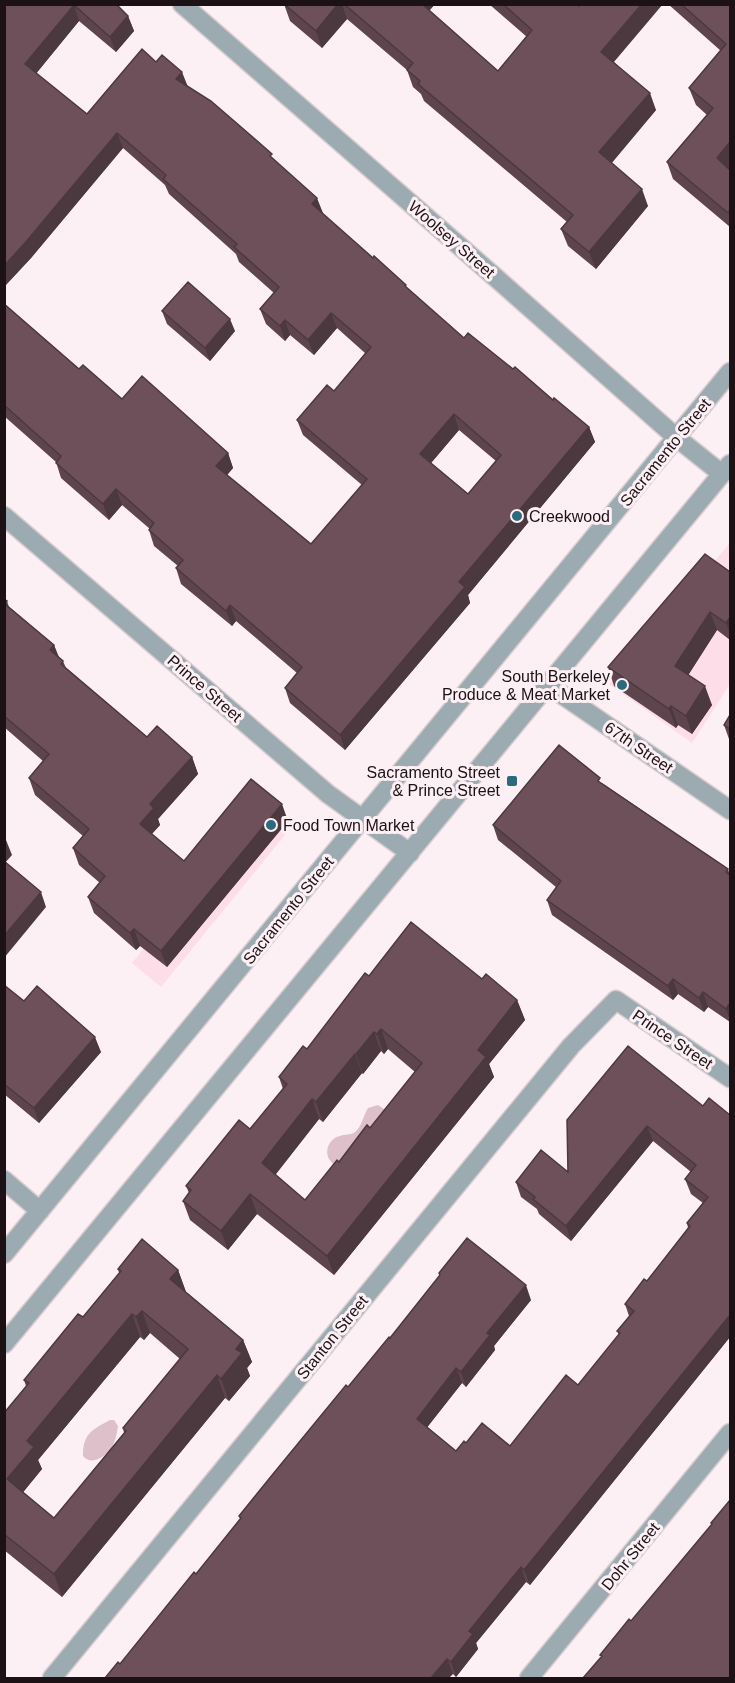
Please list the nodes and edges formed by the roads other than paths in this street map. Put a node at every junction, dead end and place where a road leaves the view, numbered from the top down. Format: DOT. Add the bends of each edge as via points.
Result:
graph roads {
  1 [pos="182,4"];
  2 [pos="730,372"];
  3 [pos="677,438"];
  4 [pos="726,469"];
  5 [pos="4,516"];
  6 [pos="548,685"];
  7 [pos="730,810"];
  8 [pos="363,819"];
  9 [pos="410,853"];
  10 [pos="616,1000"];
  11 [pos="730,1078"];
  12 [pos="4,1180"];
  13 [pos="40,1211"];
  14 [pos="4,1254"];
  15 [pos="4,1344"];
  16 [pos="730,1433"];
  17 [pos="52,1678"];
  18 [pos="529,1678"];
  1 -- 3 [label="street, Woolsey Street"];
  2 -- 3 [label="street, Sacramento Street"];
  3 -- 4 [label="street, Woolsey Street"];
  3 -- 8 [label="street, Sacramento Street"];
  4 -- 6 [label="street"];
  5 -- 8 [label="street, Prince Street" via="327,794"];
  6 -- 7 [label="street, 67th Street"];
  6 -- 9 [label="street"];
  8 -- 9 [label="street, Prince Street"];
  8 -- 13 [label="street, Sacramento Street"];
  9 -- 15 [label="street"];
  10 -- 11 [label="street, Prince Street"];
  10 -- 17 [label="street, Stanton Street" via="571,1046"];
  12 -- 13 [label="street"];
  13 -- 14 [label="street, Sacramento Street"];
  16 -- 18 [label="street, Dohr Street"];
}
